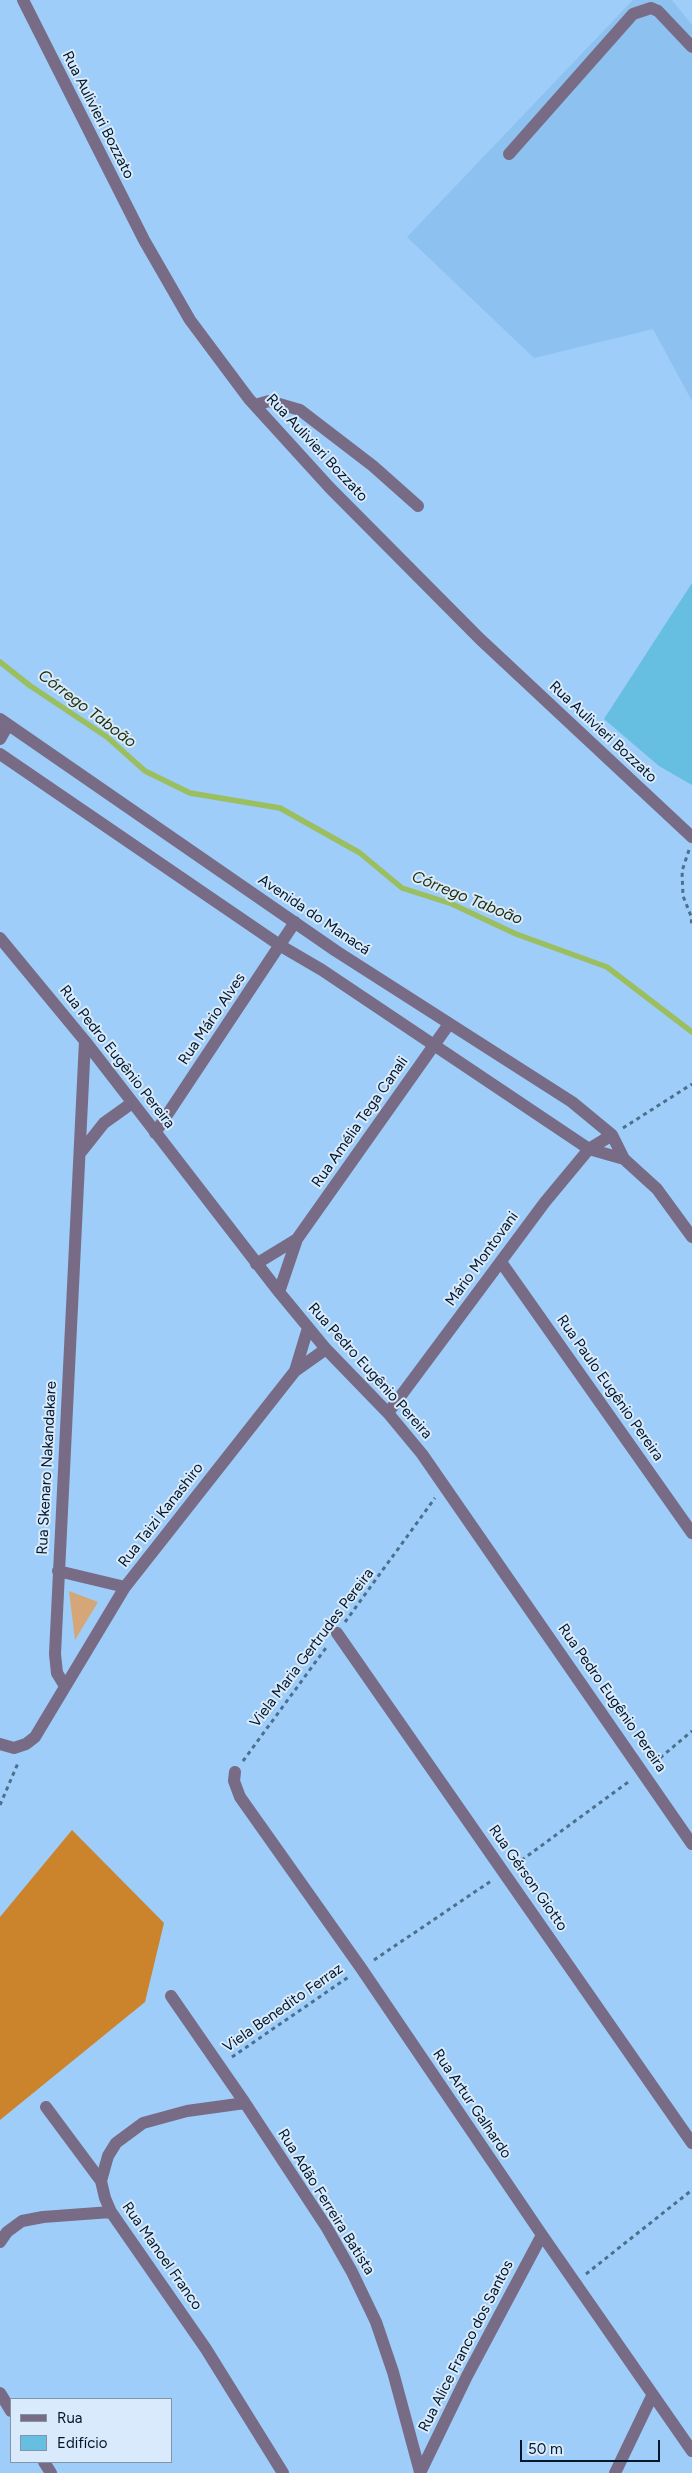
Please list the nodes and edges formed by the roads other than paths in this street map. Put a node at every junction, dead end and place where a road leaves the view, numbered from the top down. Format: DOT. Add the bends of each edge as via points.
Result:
graph roads {
  1 [pos="23,0"];
  2 [pos="692,47"];
  3 [pos="509,154"];
  4 [pos="255,405"];
  5 [pos="418,506"];
  6 [pos="4,722"];
  7 [pos="0,739"];
  8 [pos="0,754"];
  9 [pos="691,842"];
  10 [pos="295,922"];
  11 [pos="0,938"];
  12 [pos="281,946"];
  13 [pos="449,1024"];
  14 [pos="85,1041"];
  15 [pos="434,1045"];
  16 [pos="132,1103"];
  17 [pos="155,1133"];
  18 [pos="612,1135"];
  19 [pos="589,1149"];
  20 [pos="81,1152"];
  21 [pos="624,1159"];
  22 [pos="692,1237"];
  23 [pos="297,1239"];
  24 [pos="502,1262"];
  25 [pos="256,1264"];
  26 [pos="279,1292"];
  27 [pos="308,1328"];
  28 [pos="326,1349"];
  29 [pos="295,1371"];
  30 [pos="388,1413"];
  31 [pos="692,1533"];
  32 [pos="58,1571"];
  33 [pos="125,1587"];
  34 [pos="336,1633"];
  35 [pos="65,1686"];
  36 [pos="0,1744"];
  37 [pos="235,1772"];
  38 [pos="692,1844"];
  39 [pos="171,1996"];
  40 [pos="245,2103"];
  41 [pos="46,2107"];
  42 [pos="692,2143"];
  43 [pos="101,2181"];
  44 [pos="111,2212"];
  45 [pos="542,2236"];
  46 [pos="0,2242"];
  47 [pos="0,2392"];
  48 [pos="652,2396"];
  49 [pos="10,2409"];
  50 [pos="692,2451"];
  51 [pos="283,2473"];
  52 [pos="420,2473"];
  53 [pos="615,2473"];
  1 -- 4 [label="street, Rua Aulivieri Bozzato" via="144,240 190,320"];
  2 -- 3 [label="street" via="658,11 651,8 633,14"];
  4 -- 5 [label="street" via="269,401 300,410 373,466"];
  4 -- 9 [label="street, Rua Aulivieri Bozzato" via="330,488 480,639"];
  6 -- 7 [label="street"];
  6 -- 10 [label="street, Avenida do Manacá"];
  8 -- 12 [label="street"];
  10 -- 12 [label="street, Rua Mário Alves"];
  10 -- 13 [label="street, Avenida do Manacá"];
  11 -- 14 [label="street, Rua Pedro Eugênio Pereira"];
  12 -- 15 [label="street"];
  12 -- 17 [label="street, Rua Mário Alves"];
  13 -- 15 [label="street, Rua Amélia Tega Canali"];
  13 -- 18 [label="street, Avenida do Manacá" via="572,1102"];
  14 -- 16 [label="street, Rua Pedro Eugênio Pereira"];
  14 -- 20 [label="street, Rua Skenaro Nakandakare"];
  15 -- 19 [label="street"];
  15 -- 23 [label="street, Rua Amélia Tega Canali"];
  16 -- 17 [label="street, Rua Pedro Eugênio Pereira"];
  16 -- 20 [label="street" via="104,1123"];
  17 -- 25 [label="street, Rua Pedro Eugênio Pereira"];
  18 -- 19 [label="street, Mário Montovani"];
  18 -- 21 [label="street"];
  19 -- 21 [label="street"];
  19 -- 24 [label="street, Mário Montovani" via="545,1202"];
  20 -- 32 [label="street, Rua Skenaro Nakandakare"];
  21 -- 22 [label="street" via="656,1189"];
  23 -- 25 [label="street, Rua Amélia Tega Canali"];
  23 -- 26 [label="street, Rua Amélia Tega Canali"];
  24 -- 30 [label="street, Mário Montovani"];
  24 -- 31 [label="street, Rua Paulo Eugênio Pereira"];
  25 -- 26 [label="street, Rua Pedro Eugênio Pereira"];
  26 -- 27 [label="street, Rua Pedro Eugênio Pereira"];
  27 -- 28 [label="street, Rua Pedro Eugênio Pereira"];
  27 -- 29 [label="street, Rua Taizi Kanashiro"];
  28 -- 29 [label="street, Rua Taizi Kanashiro"];
  28 -- 30 [label="street, Rua Pedro Eugênio Pereira"];
  29 -- 33 [label="street, Rua Taizi Kanashiro"];
  30 -- 38 [label="street, Rua Pedro Eugênio Pereira" via="444,1485"];
  32 -- 33 [label="street"];
  32 -- 35 [label="street, Rua Skenaro Nakandakare" via="54,1654 57,1673"];
  33 -- 35 [label="street, Rua Taizi Kanashiro"];
  34 -- 42 [label="street, Rua Gérson Giotto"];
  35 -- 36 [label="street" via="41,1729 26,1744 14,1748"];
  37 -- 45 [label="street, Rua Artur Galhardo" via="234,1781 240,1797 361,1968"];
  39 -- 40 [label="street, Rua Adão Ferreira Batista"];
  40 -- 43 [label="street" via="187,2111 143,2123 116,2142"];
  40 -- 52 [label="street, Rua Adão Ferreira Batista" via="327,2228 376,2322"];
  41 -- 43 [label="street"];
  43 -- 44 [label="street, Rua Manoel Franco"];
  44 -- 46 [label="street" via="22,2221"];
  44 -- 51 [label="street, Rua Manoel Franco" via="196,2334"];
  45 -- 48 [label="street, Rua Artur Galhardo"];
  45 -- 52 [label="street, Rua Alice Franco dos Santos" via="467,2376"];
  47 -- 49 [label="street"];
  48 -- 50 [label="street, Rua Artur Galhardo"];
  48 -- 53 [label="street"];
}
